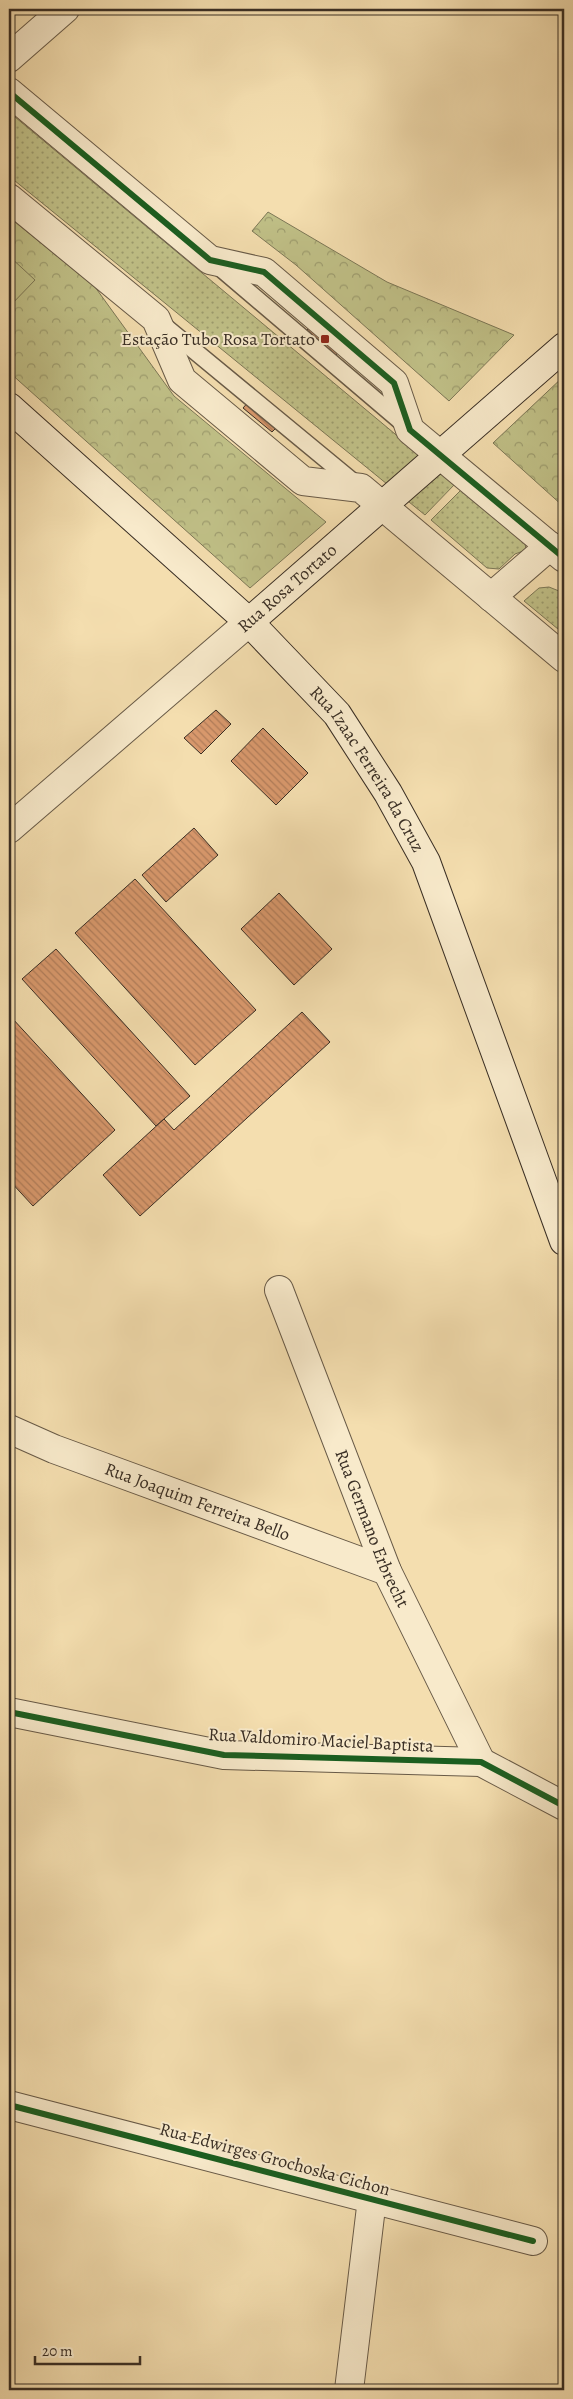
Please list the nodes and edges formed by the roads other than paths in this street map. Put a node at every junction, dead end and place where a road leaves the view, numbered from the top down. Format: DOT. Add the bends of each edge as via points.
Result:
graph roads {
  1 [pos="65,9"];
  2 [pos="9,58"];
  3 [pos="9,92"];
  4 [pos="9,198"];
  5 [pos="564,346"];
  6 [pos="9,407"];
  7 [pos="440,455"];
  8 [pos="372,497"];
  9 [pos="557,552"];
  10 [pos="491,597"];
  11 [pos="249,622"];
  12 [pos="564,658"];
  13 [pos="9,829"];
  14 [pos="564,1241"];
  15 [pos="279,1290"];
  16 [pos="9,1429"];
  17 [pos="387,1571"];
  18 [pos="9,1712"];
  19 [pos="481,1762"];
  20 [pos="564,1806"];
  21 [pos="9,2105"];
  22 [pos="372,2199"];
  23 [pos="533,2241"];
  24 [pos="349,2390"];
  1 -- 2 [label="street"];
  3 -- 7 [label="street" via="210,260 264,272 394,383 410,430"];
  4 -- 8 [label="street" via="156,319 182,380 296,475 304,481"];
  5 -- 7 [label="street, Rua Rosa Tortato"];
  6 -- 11 [label="street, Rua Izaac Ferreira da Cruz"];
  7 -- 8 [label="street, Rua Rosa Tortato"];
  7 -- 9 [label="street"];
  8 -- 10 [label="street"];
  8 -- 11 [label="street, Rua Rosa Tortato"];
  9 -- 10 [label="street"];
  10 -- 12 [label="street"];
  11 -- 13 [label="street, Rua Rosa Tortato"];
  11 -- 14 [label="street, Rua Izaac Ferreira da Cruz" via="337,714 388,793 426,862"];
  15 -- 17 [label="street, Rua Germano Erbrecht"];
  16 -- 17 [label="street, Rua Joaquim Ferreira Bello" via="63,1452"];
  17 -- 19 [label="street, Rua Germano Erbrecht"];
  18 -- 19 [label="street, Rua Valdomiro Maciel Baptista" via="224,1755"];
  19 -- 20 [label="street, Rua Valdomiro Maciel Baptista"];
  21 -- 22 [label="street, Rua Edwirges Grochoska Cichon"];
  22 -- 23 [label="street, Rua Edwirges Grochoska Cichon"];
  22 -- 24 [label="street"];
}
